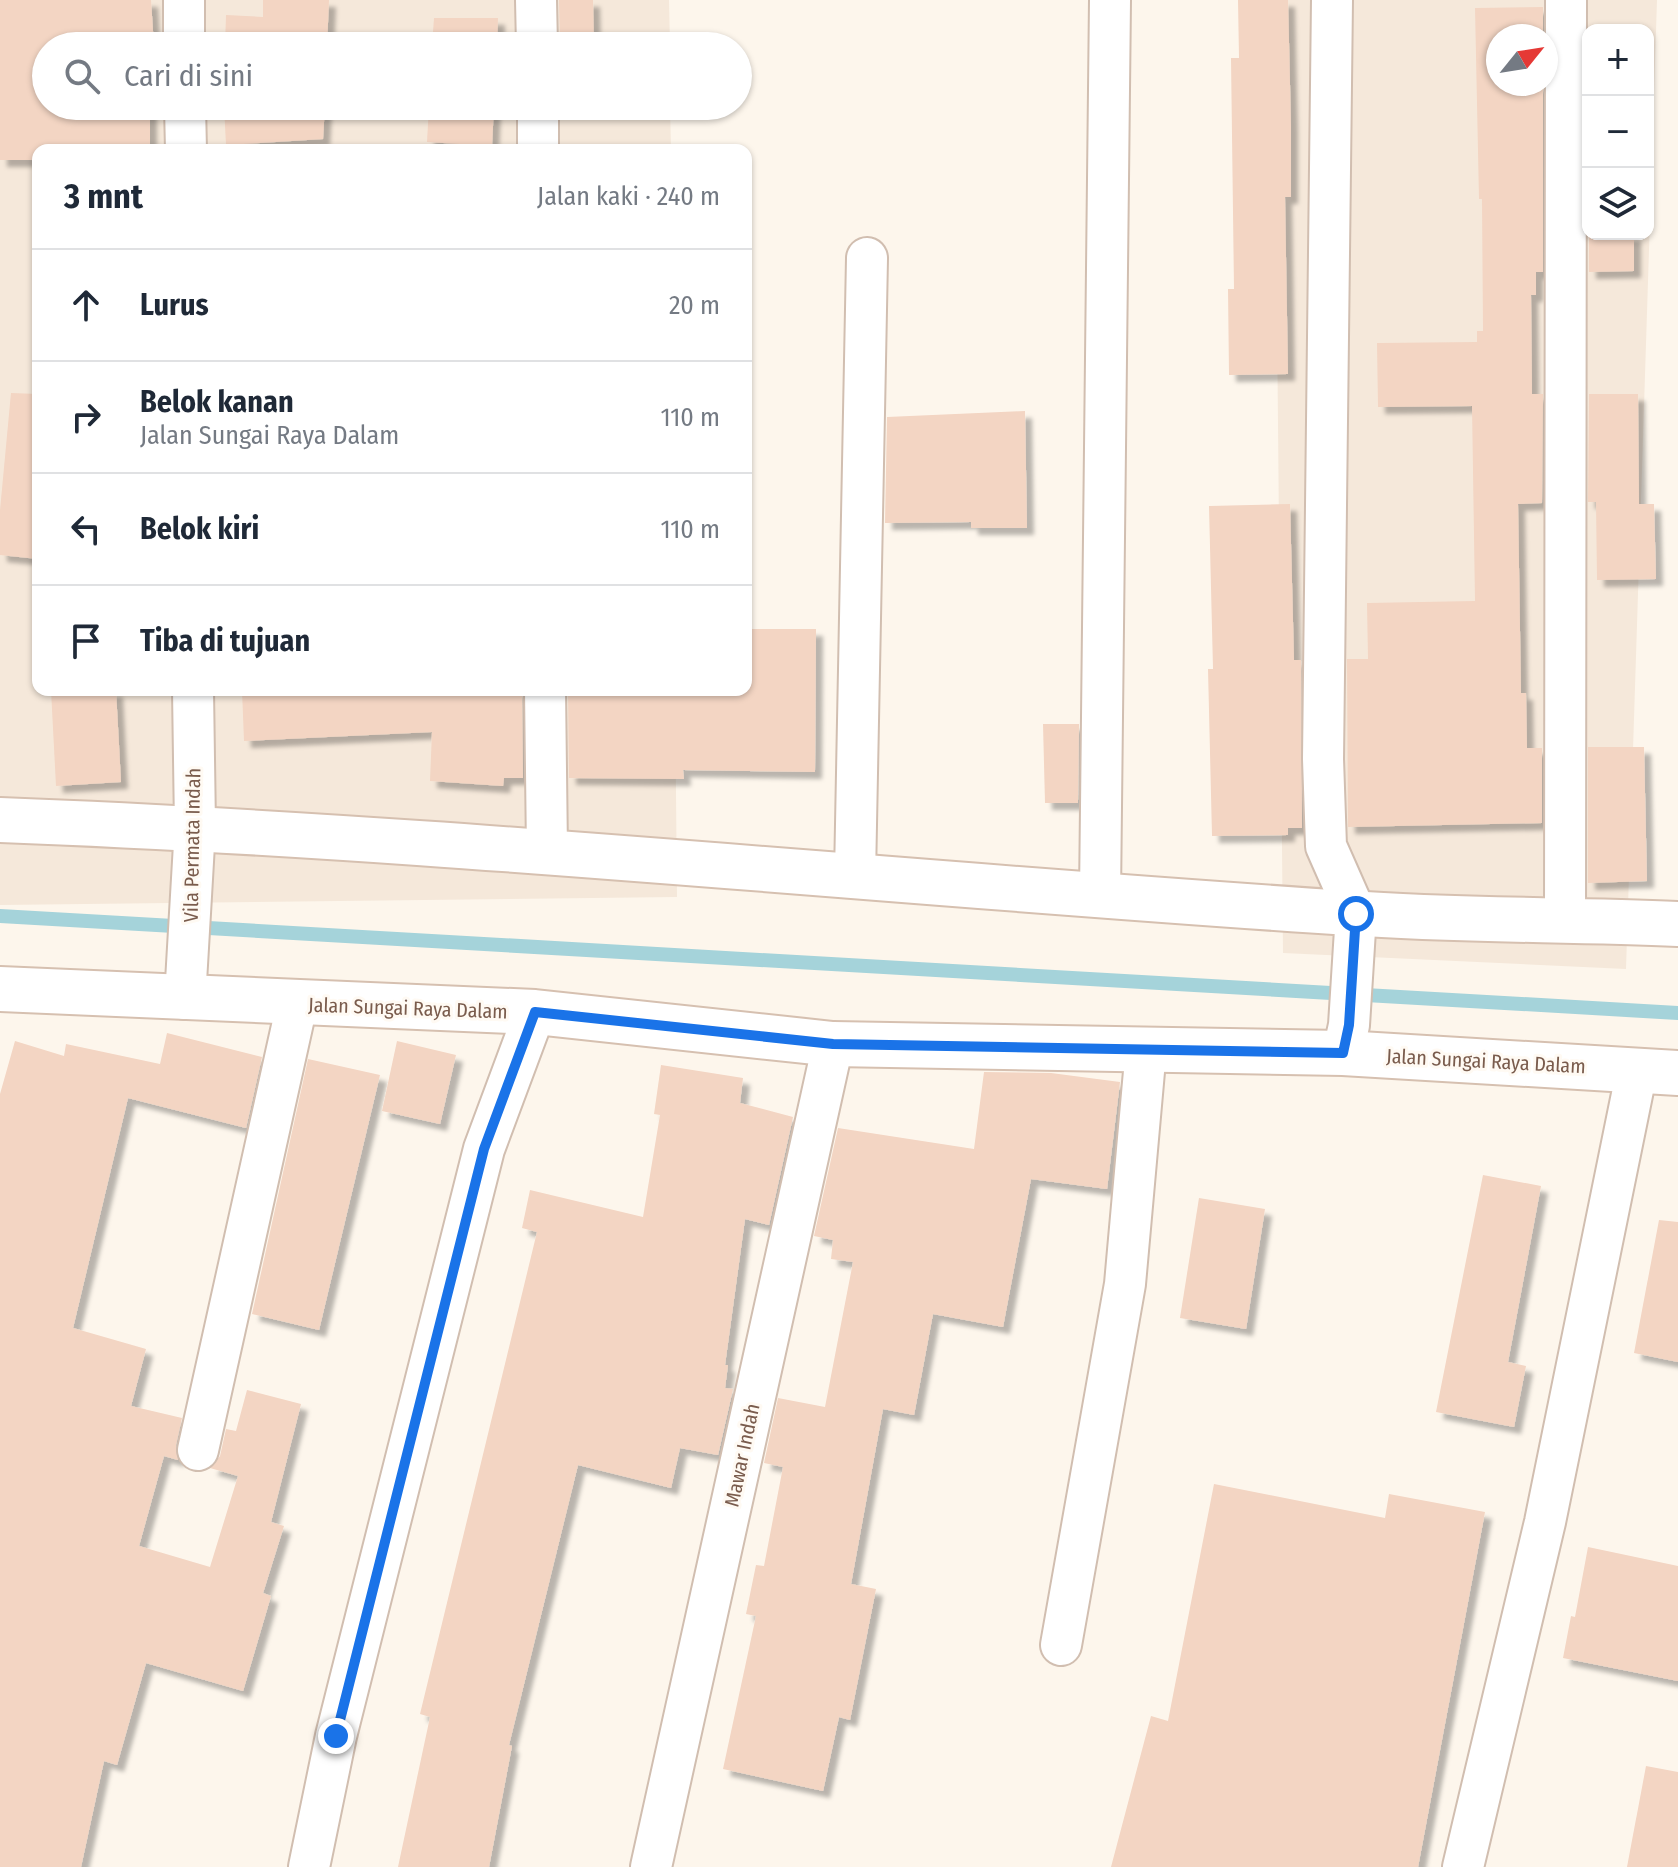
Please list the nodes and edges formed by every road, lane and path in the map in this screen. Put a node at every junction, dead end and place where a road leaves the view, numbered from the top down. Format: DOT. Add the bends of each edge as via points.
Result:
graph roads {
  1 [pos="184,0"];
  2 [pos="536,0"];
  3 [pos="1110,0"];
  4 [pos="1332,0"];
  5 [pos="1566,0"];
  6 [pos="184,32"];
  7 [pos="537,32"];
  8 [pos="185,120"];
  9 [pos="538,120"];
  10 [pos="186,144"];
  11 [pos="538,144"];
  12 [pos="867,258"];
  13 [pos="193,696"];
  14 [pos="545,696"];
  15 [pos="0,820"];
  16 [pos="194,843"];
  17 [pos="547,851"];
  18 [pos="855,876"];
  19 [pos="1100,896"];
  20 [pos="1565,919"];
  21 [pos="1678,924"];
  22 [pos="1356,928"];
  23 [pos="186,980"];
  24 [pos="0,989"];
  25 [pos="297,1004"];
  26 [pos="535,1012"];
  27 [pos="1346,1039"];
  28 [pos="833,1044"];
  29 [pos="1146,1049"];
  30 [pos="1658,1071"];
  31 [pos="198,1450"];
  32 [pos="1061,1645"];
  33 [pos="309,1867"];
  34 [pos="651,1867"];
  35 [pos="1463,1867"];
  1 -- 6 [label="street"];
  2 -- 7 [label="street"];
  3 -- 19 [label="street"];
  4 -- 22 [label="street" via="1323,759 1326,846"];
  5 -- 20 [label="street"];
  8 -- 10 [label="street"];
  9 -- 11 [label="street"];
  12 -- 18 [label="street"];
  13 -- 16 [label="street, Vila Permata Indah"];
  14 -- 17 [label="street"];
  15 -- 16 [label="street"];
  16 -- 17 [label="street"];
  16 -- 23 [label="street, Vila Permata Indah"];
  17 -- 18 [label="street"];
  18 -- 19 [label="street"];
  19 -- 22 [label="street"];
  20 -- 21 [label="street"];
  20 -- 22 [label="street"];
  22 -- 27 [label="street"];
  23 -- 24 [label="street, Jalan Sungai Raya Dalam"];
  23 -- 25 [label="street, Jalan Sungai Raya Dalam"];
  25 -- 26 [label="street, Jalan Sungai Raya Dalam"];
  25 -- 31 [label="street"];
  26 -- 28 [label="street, Jalan Sungai Raya Dalam"];
  26 -- 33 [label="street" via="484,1149 336,1736"];
  27 -- 29 [label="street, Jalan Sungai Raya Dalam"];
  27 -- 30 [label="street, Jalan Sungai Raya Dalam"];
  28 -- 29 [label="street, Jalan Sungai Raya Dalam"];
  28 -- 34 [label="street, Mawar Indah"];
  29 -- 32 [label="street" via="1125,1284"];
  30 -- 35 [label="street"];
}
